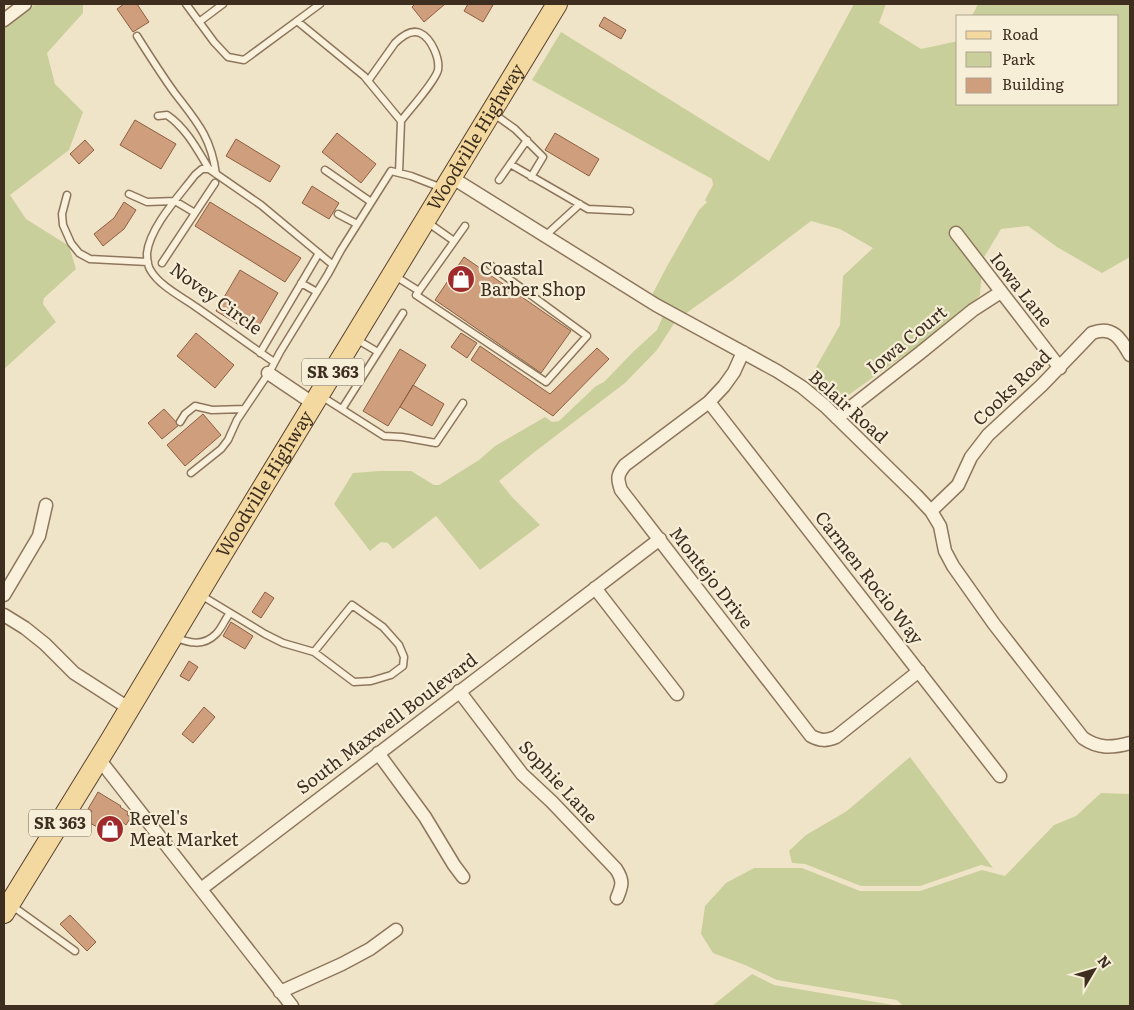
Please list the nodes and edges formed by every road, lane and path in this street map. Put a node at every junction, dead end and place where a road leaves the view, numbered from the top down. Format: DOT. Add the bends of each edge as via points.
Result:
graph roads {
  1 [pos="26,4"];
  2 [pos="186,4"];
  3 [pos="223,4"];
  4 [pos="320,4"];
  5 [pos="551,6"];
  6 [pos="12,8"];
  7 [pos="4,20"];
  8 [pos="297,21"];
  9 [pos="199,22"];
  10 [pos="137,36"];
  11 [pos="368,81"];
  12 [pos="491,112"];
  13 [pos="158,116"];
  14 [pos="401,121"];
  15 [pos="527,140"];
  16 [pos="510,164"];
  17 [pos="209,169"];
  18 [pos="325,170"];
  19 [pos="399,173"];
  20 [pos="216,174"];
  21 [pos="531,177"];
  22 [pos="499,180"];
  23 [pos="215,183"];
  24 [pos="448,183"];
  25 [pos="129,194"];
  26 [pos="67,195"];
  27 [pos="175,201"];
  28 [pos="371,202"];
  29 [pos="580,204"];
  30 [pos="630,211"];
  31 [pos="195,213"];
  32 [pos="338,214"];
  33 [pos="425,220"];
  34 [pos="357,224"];
  35 [pos="465,226"];
  36 [pos="956,233"];
  37 [pos="545,236"];
  38 [pos="454,241"];
  39 [pos="318,253"];
  40 [pos="148,262"];
  41 [pos="162,263"];
  42 [pos="333,265"];
  43 [pos="490,265"];
  44 [pos="392,274"];
  45 [pos="301,282"];
  46 [pos="419,291"];
  47 [pos="317,292"];
  48 [pos="1001,292"];
  49 [pos="403,313"];
  50 [pos="354,337"];
  51 [pos="260,352"];
  52 [pos="378,352"];
  53 [pos="743,352"];
  54 [pos="1130,355"];
  55 [pos="271,368"];
  56 [pos="1060,368"];
  57 [pos="316,399"];
  58 [pos="709,402"];
  59 [pos="463,403"];
  60 [pos="244,409"];
  61 [pos="342,409"];
  62 [pos="837,418"];
  63 [pos="180,422"];
  64 [pos="191,473"];
  65 [pos="46,505"];
  66 [pos="931,511"];
  67 [pos="660,539"];
  68 [pos="596,588"];
  69 [pos="198,594"];
  70 [pos="4,595"];
  71 [pos="230,613"];
  72 [pos="4,614"];
  73 [pos="173,636"];
  74 [pos="314,652"];
  75 [pos="919,671"];
  76 [pos="459,691"];
  77 [pos="677,694"];
  78 [pos="130,709"];
  79 [pos="1130,743"];
  80 [pos="378,753"];
  81 [pos="99,759"];
  82 [pos="1000,776"];
  83 [pos="463,877"];
  84 [pos="201,889"];
  85 [pos="617,898"];
  86 [pos="6,908"];
  87 [pos="396,930"];
  88 [pos="75,951"];
  89 [pos="280,992"];
  90 [pos="292,1006"];
  1 -- 6 [label="street"];
  2 -- 9 [label="lane"];
  3 -- 9 [label="lane"];
  4 -- 8 [label="lane"];
  5 -- 12 [label="main road, Woodville Highway / SR 363"];
  6 -- 7 [label="street"];
  8 -- 9 [label="lane" via="244,60 228,57"];
  8 -- 11 [label="lane"];
  10 -- 20 [label="lane" via="207,137"];
  11 -- 14 [label="lane"];
  11 -- 14 [label="lane" via="400,38 413,32 426,38 438,58 438,70"];
  12 -- 15 [label="lane"];
  12 -- 24 [label="main road, Woodville Highway / SR 363"];
  13 -- 17 [label="lane" via="166,115 184,130"];
  14 -- 19 [label="lane"];
  15 -- 16 [label="lane"];
  15 -- 21 [label="lane" via="543,157"];
  16 -- 21 [label="lane"];
  16 -- 22 [label="lane"];
  17 -- 20 [label="lane"];
  17 -- 27 [label="lane, Novey Circle" via="202,169 195,175"];
  18 -- 28 [label="lane"];
  19 -- 24 [label="lane"];
  19 -- 28 [label="lane" via="391,171"];
  20 -- 39 [label="lane" via="261,205"];
  21 -- 29 [label="lane"];
  23 -- 31 [label="lane"];
  24 -- 33 [label="main road, Woodville Highway / SR 363"];
  24 -- 37 [label="street, Belair Road"];
  25 -- 27 [label="lane" via="147,202"];
  26 -- 40 [label="lane" via="63,225 79,253 90,259"];
  27 -- 31 [label="lane"];
  27 -- 40 [label="lane, Novey Circle" via="151,239"];
  28 -- 34 [label="lane"];
  29 -- 30 [label="lane" via="588,209"];
  29 -- 37 [label="lane"];
  31 -- 41 [label="lane"];
  32 -- 34 [label="lane"];
  33 -- 38 [label="lane"];
  33 -- 44 [label="main road, Woodville Highway / SR 363"];
  34 -- 42 [label="lane"];
  35 -- 38 [label="lane"];
  36 -- 48 [label="street, Iowa Lane"];
  37 -- 53 [label="street, Belair Road" via="656,305"];
  38 -- 46 [label="lane"];
  39 -- 42 [label="lane"];
  39 -- 45 [label="lane"];
  40 -- 51 [label="lane, Novey Circle" via="150,271 159,281"];
  42 -- 47 [label="lane"];
  43 -- 46 [label="lane" via="587,336 546,382 416,295"];
  44 -- 46 [label="lane"];
  44 -- 50 [label="main road, Woodville Highway / SR 363"];
  45 -- 47 [label="lane"];
  45 -- 51 [label="lane"];
  47 -- 55 [label="lane"];
  48 -- 56 [label="street, Iowa Lane"];
  48 -- 62 [label="street, Iowa Court" via="973,310"];
  49 -- 52 [label="lane"];
  50 -- 52 [label="lane"];
  50 -- 57 [label="main road, Woodville Highway / SR 363"];
  51 -- 55 [label="lane, Novey Circle"];
  52 -- 61 [label="lane"];
  53 -- 58 [label="street, Montejo Drive" via="734,372"];
  53 -- 62 [label="street, Belair Road" via="802,387"];
  54 -- 56 [label="street, Cooks Road" via="1112,332 1098,331 1092,333"];
  55 -- 57 [label="street, Novey Circle"];
  55 -- 60 [label="lane"];
  56 -- 66 [label="street, Cooks Road" via="988,435 971,457 958,485"];
  57 -- 61 [label="lane"];
  57 -- 69 [label="main road, Woodville Highway / SR 363"];
  58 -- 67 [label="street, Montejo Drive" via="619,472 621,490"];
  58 -- 75 [label="street, Carmen Rocio Way"];
  59 -- 61 [label="lane" via="436,443 384,436"];
  60 -- 63 [label="lane" via="212,410 195,406"];
  60 -- 64 [label="lane" via="228,440"];
  62 -- 66 [label="street, Belair Road"];
  65 -- 70 [label="street" via="38,536"];
  66 -- 79 [label="street, Belair Road" via="940,526 945,551 953,566 1083,738 1108,747"];
  67 -- 68 [label="street, South Maxwell Boulevard"];
  67 -- 75 [label="street, Montejo Drive" via="811,736 818,740 836,737"];
  68 -- 76 [label="street, South Maxwell Boulevard"];
  68 -- 77 [label="street"];
  69 -- 71 [label="lane"];
  69 -- 73 [label="main road, Woodville Highway / SR 363"];
  71 -- 73 [label="lane" via="216,634 206,640 188,643"];
  71 -- 74 [label="lane" via="283,643"];
  72 -- 78 [label="street" via="45,644 74,673"];
  73 -- 78 [label="main road, Woodville Highway / SR 363"];
  74 -- 74 [label="lane" via="352,605 384,627 404,657 403,666 391,675 354,682"];
  75 -- 82 [label="street, Carmen Rocio Way"];
  76 -- 80 [label="street, South Maxwell Boulevard"];
  76 -- 85 [label="street, Sophie Lane" via="522,774 616,869 622,882"];
  78 -- 81 [label="main road, Woodville Highway / SR 363"];
  80 -- 83 [label="street" via="425,817"];
  80 -- 84 [label="street, South Maxwell Boulevard"];
  81 -- 84 [label="street"];
  81 -- 86 [label="main road, Woodville Highway / SR 363"];
  84 -- 89 [label="street"];
  86 -- 88 [label="lane"];
  87 -- 89 [label="street" via="342,964"];
  89 -- 90 [label="street"];
}
